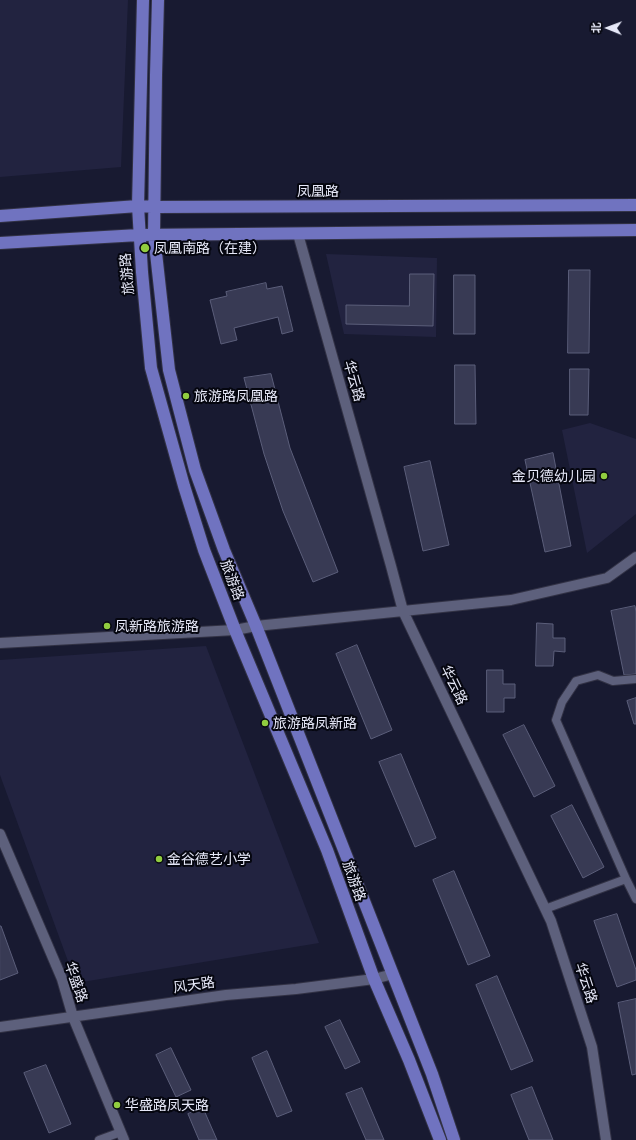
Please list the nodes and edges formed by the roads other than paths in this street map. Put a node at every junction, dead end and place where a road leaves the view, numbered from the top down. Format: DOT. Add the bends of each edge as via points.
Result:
graph roads {
  1 [pos="143,0"];
  2 [pos="158,0"];
  3 [pos="636,205"];
  4 [pos="138,206"];
  5 [pos="156,207"];
  6 [pos="0,216"];
  7 [pos="636,230"];
  8 [pos="298,234"];
  9 [pos="140,235"];
  10 [pos="154,235"];
  11 [pos="0,243"];
  12 [pos="636,557"];
  13 [pos="403,611"];
  14 [pos="256,626"];
  15 [pos="235,630"];
  16 [pos="0,643"];
  17 [pos="636,679"];
  18 [pos="0,834"];
  19 [pos="626,879"];
  20 [pos="636,899"];
  21 [pos="546,909"];
  22 [pos="393,974"];
  23 [pos="374,979"];
  24 [pos="73,1017"];
  25 [pos="0,1027"];
  26 [pos="123,1136"];
  27 [pos="99,1140"];
  28 [pos="440,1140"];
  29 [pos="454,1140"];
  30 [pos="606,1140"];
  1 -- 4 [label="main road, 旅游路"];
  2 -- 5 [label="main road, 旅游路"];
  3 -- 5 [label="main road, 凤凰路"];
  4 -- 5 [label="main road, 凤凰路"];
  4 -- 6 [label="main road, 凤凰路"];
  4 -- 9 [label="main road, 旅游路"];
  5 -- 10 [label="main road, 旅游路"];
  7 -- 8 [label="main road"];
  8 -- 10 [label="main road"];
  8 -- 13 [label="street, 华云路"];
  9 -- 10 [label="main road"];
  9 -- 11 [label="main road"];
  9 -- 15 [label="main road, 旅游路" via="151,368 204,550"];
  10 -- 14 [label="main road, 旅游路" via="169,370 195,470 224,550"];
  12 -- 13 [label="street" via="607,578 511,600"];
  13 -- 14 [label="street"];
  13 -- 21 [label="street, 华云路"];
  14 -- 15 [label="street"];
  14 -- 22 [label="main road, 旅游路"];
  15 -- 16 [label="street"];
  15 -- 23 [label="main road, 旅游路" via="327,850"];
  17 -- 19 [label="street" via="612,681 598,675 576,681 562,702 556,720"];
  18 -- 24 [label="street, 华盛路" via="62,979"];
  19 -- 20 [label="street"];
  19 -- 21 [label="street"];
  21 -- 30 [label="street, 华云路" via="592,1047"];
  22 -- 23 [label="street, 风天路"];
  22 -- 29 [label="main road, 旅游路" via="432,1074"];
  23 -- 24 [label="street, 风天路" via="226,995"];
  23 -- 28 [label="main road, 旅游路"];
  24 -- 25 [label="street, 风天路"];
  24 -- 26 [label="street, 华盛路"];
  26 -- 27 [label="street"];
}
